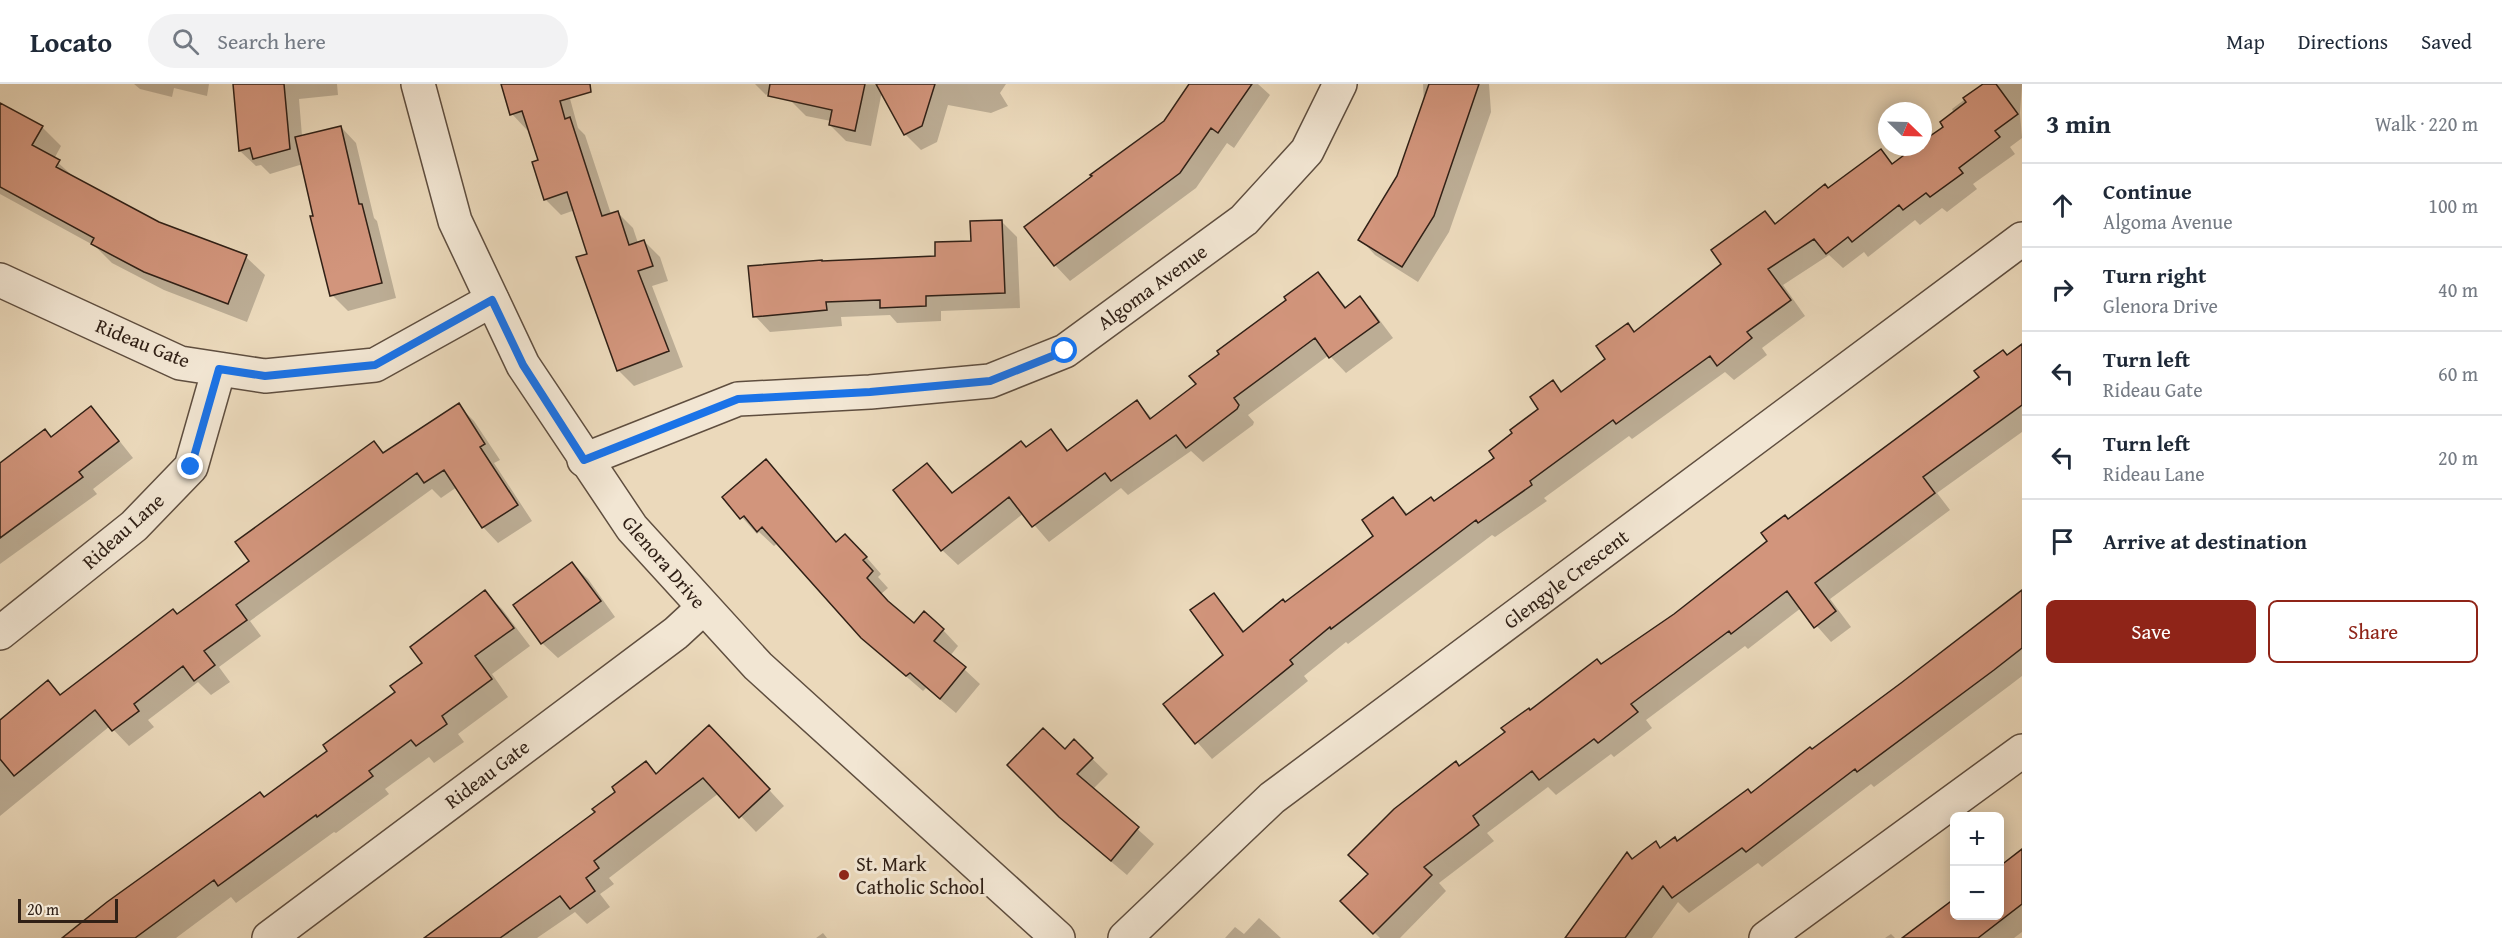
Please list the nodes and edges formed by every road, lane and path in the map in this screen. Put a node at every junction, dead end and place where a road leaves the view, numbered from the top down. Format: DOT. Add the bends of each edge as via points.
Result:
graph roads {
  1 [pos="418,84"];
  2 [pos="1340,84"];
  3 [pos="2022,239"];
  4 [pos="0,280"];
  5 [pos="492,300"];
  6 [pos="219,369"];
  7 [pos="584,460"];
  8 [pos="703,608"];
  9 [pos="0,633"];
  10 [pos="2022,751"];
  11 [pos="269,938"];
  12 [pos="1058,938"];
  13 [pos="1125,938"];
  14 [pos="1766,938"];
  1 -- 5 [label="street, Glenora Drive" via="455,221"];
  2 -- 7 [label="street, Algoma Avenue" via="1307,151 1244,220 1065,351 990,381 738,399"];
  3 -- 13 [label="street, Glengyle Crescent" via="1272,798"];
  4 -- 6 [label="street, Rideau Gate" via="180,363"];
  5 -- 6 [label="street, Rideau Gate" via="375,365 265,376"];
  5 -- 7 [label="street, Glenora Drive" via="523,365"];
  6 -- 9 [label="street, Rideau Lane" via="191,467 134,526"];
  7 -- 8 [label="street, Glenora Drive" via="632,528"];
  8 -- 11 [label="street, Rideau Gate" via="676,633"];
  8 -- 12 [label="street, Glenora Drive" via="758,666"];
  10 -- 14 [label="street"];
}
